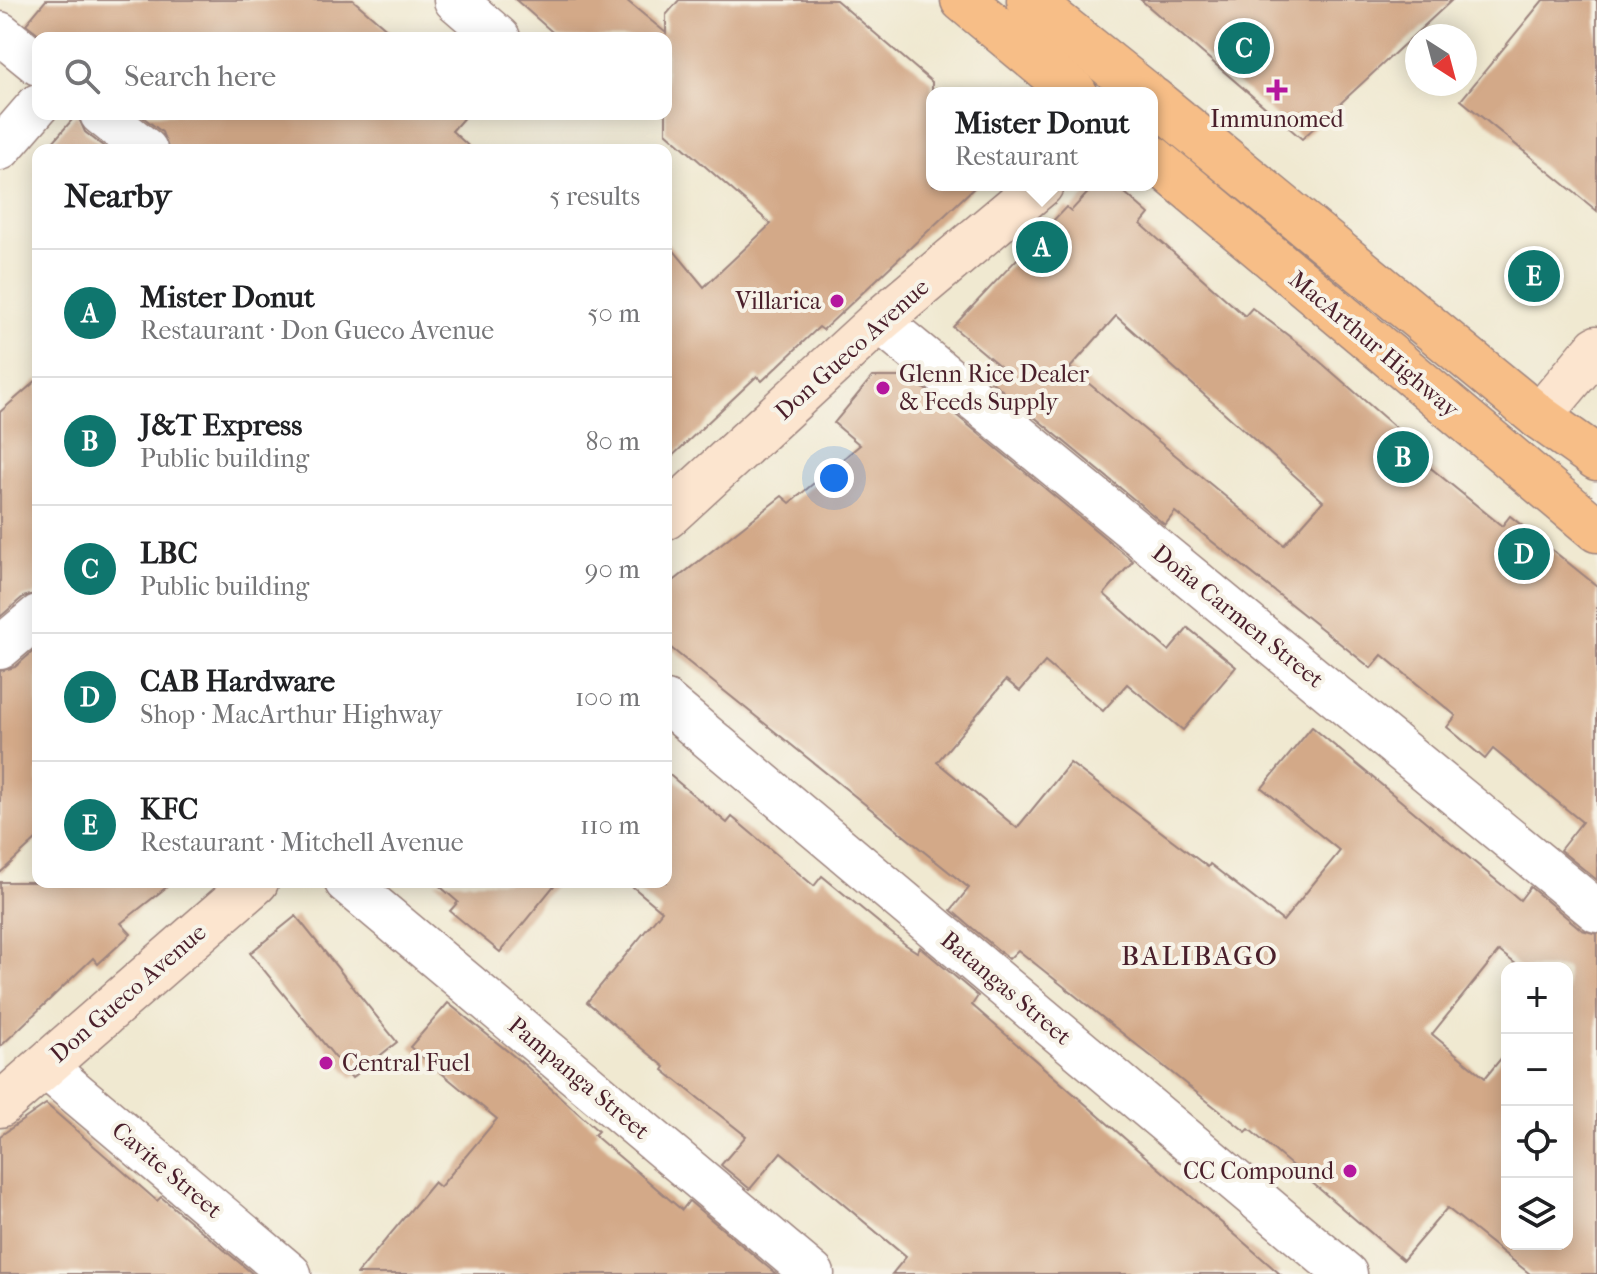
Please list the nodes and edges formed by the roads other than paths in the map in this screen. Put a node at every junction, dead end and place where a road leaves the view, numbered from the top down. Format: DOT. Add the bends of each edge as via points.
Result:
graph roads {
  1 [pos="455,0"];
  2 [pos="963,0"];
  3 [pos="1029,0"];
  4 [pos="492,32"];
  5 [pos="0,33"];
  6 [pos="32,59"];
  7 [pos="1068,87"];
  8 [pos="1138,87"];
  9 [pos="1158,104"];
  10 [pos="32,112"];
  11 [pos="108,120"];
  12 [pos="138,144"];
  13 [pos="0,149"];
  14 [pos="1158,162"];
  15 [pos="1034,191"];
  16 [pos="879,321"];
  17 [pos="1597,348"];
  18 [pos="1539,417"];
  19 [pos="1597,458"];
  20 [pos="672,511"];
  21 [pos="1597,530"];
  22 [pos="32,621"];
  23 [pos="0,648"];
  24 [pos="672,707"];
  25 [pos="249,888"];
  26 [pos="353,888"];
  27 [pos="1597,911"];
  28 [pos="44,1066"];
  29 [pos="0,1105"];
  30 [pos="290,1274"];
  31 [pos="813,1274"];
  32 [pos="1346,1274"];
  1 -- 4 [label="street"];
  2 -- 7 [label="highway"];
  3 -- 8 [label="highway"];
  5 -- 6 [label="street"];
  9 -- 18 [label="highway, MacArthur Highway"];
  10 -- 13 [label="street"];
  11 -- 12 [label="street"];
  14 -- 21 [label="highway, MacArthur Highway"];
  15 -- 16 [label="main road, Don Gueco Avenue"];
  16 -- 20 [label="main road, Don Gueco Avenue"];
  16 -- 27 [label="street, Doña Carmen Street"];
  17 -- 18 [label="main road"];
  18 -- 19 [label="highway, MacArthur Highway"];
  22 -- 23 [label="street"];
  24 -- 32 [label="street, Batangas Street"];
  25 -- 28 [label="main road, Don Gueco Avenue"];
  26 -- 31 [label="street, Pampanga Street"];
  28 -- 29 [label="main road, Don Gueco Avenue"];
  28 -- 30 [label="street, Cavite Street"];
}
